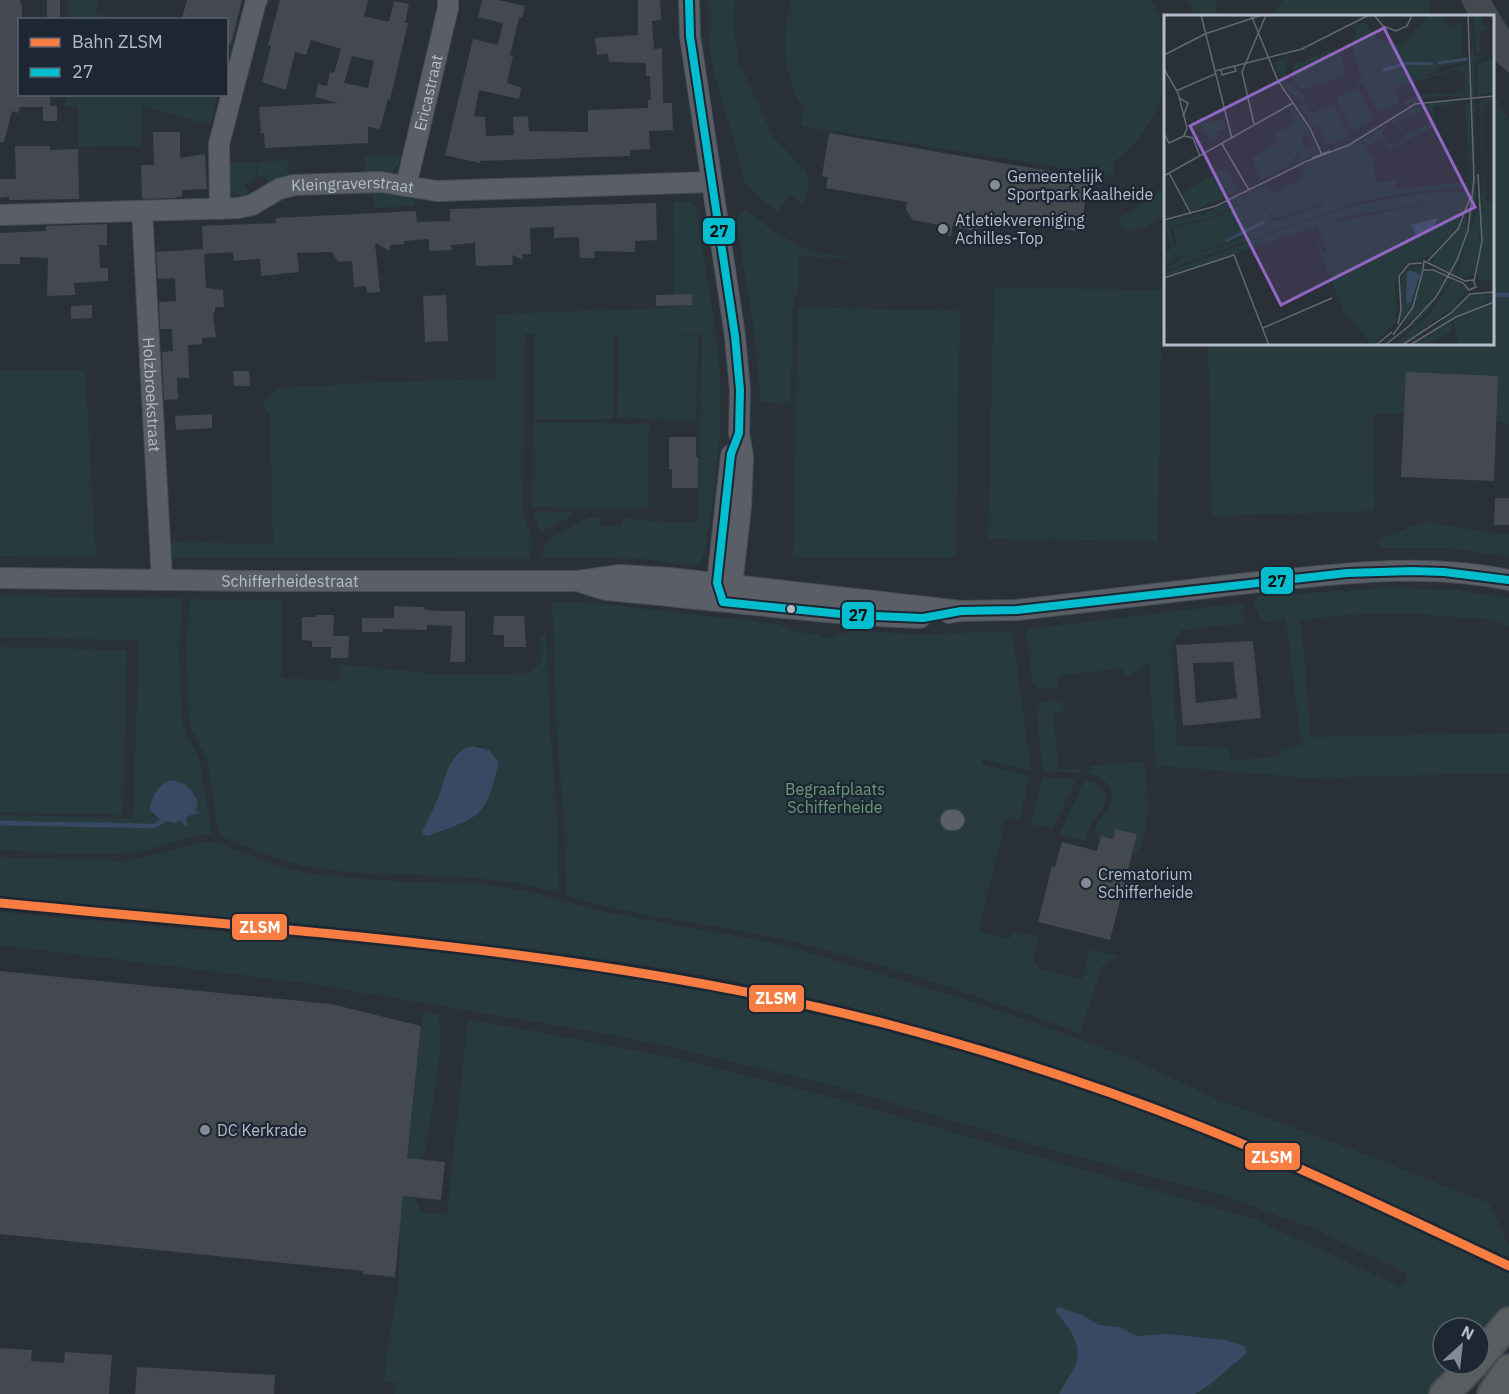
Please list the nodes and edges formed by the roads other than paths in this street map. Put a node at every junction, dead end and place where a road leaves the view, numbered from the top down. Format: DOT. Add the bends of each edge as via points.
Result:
graph roads {
  1 [pos="257,0"];
  2 [pos="448,0"];
  3 [pos="689,0"];
  4 [pos="711,182"];
  5 [pos="406,186"];
  6 [pos="220,209"];
  7 [pos="142,211"];
  8 [pos="0,215"];
  9 [pos="0,578"];
  10 [pos="162,580"];
  11 [pos="1509,580"];
  12 [pos="724,590"];
  13 [pos="1509,1322"];
  14 [pos="1491,1344"];
  15 [pos="1509,1369"];
  16 [pos="1461,1376"];
  17 [pos="1444,1394"];
  18 [pos="1492,1394"];
  1 -- 6 [label="street" via="219,144"];
  2 -- 5 [label="street, Ericastraat"];
  3 -- 4 [label="street" via="690,36"];
  4 -- 5 [label="street, Kleingraverstraat" via="437,191"];
  4 -- 12 [label="street" via="740,390 739,433 731,454"];
  5 -- 6 [label="street, Kleingraverstraat" via="381,182 294,185 252,205"];
  6 -- 7 [label="street, Kleingraverstraat"];
  7 -- 8 [label="street, Kleingraverstraat"];
  7 -- 10 [label="street, Holzbroekstraat"];
  9 -- 10 [label="street, Schifferheidestraat"];
  10 -- 12 [label="street, Schifferheidestraat" via="578,581 620,574"];
  11 -- 12 [label="street, Schifferheidestraat" via="1405,569 1348,572 924,618 872,616"];
  13 -- 14 [label="highway"];
  15 -- 18 [label="highway"];
  16 -- 17 [label="highway"];
}
